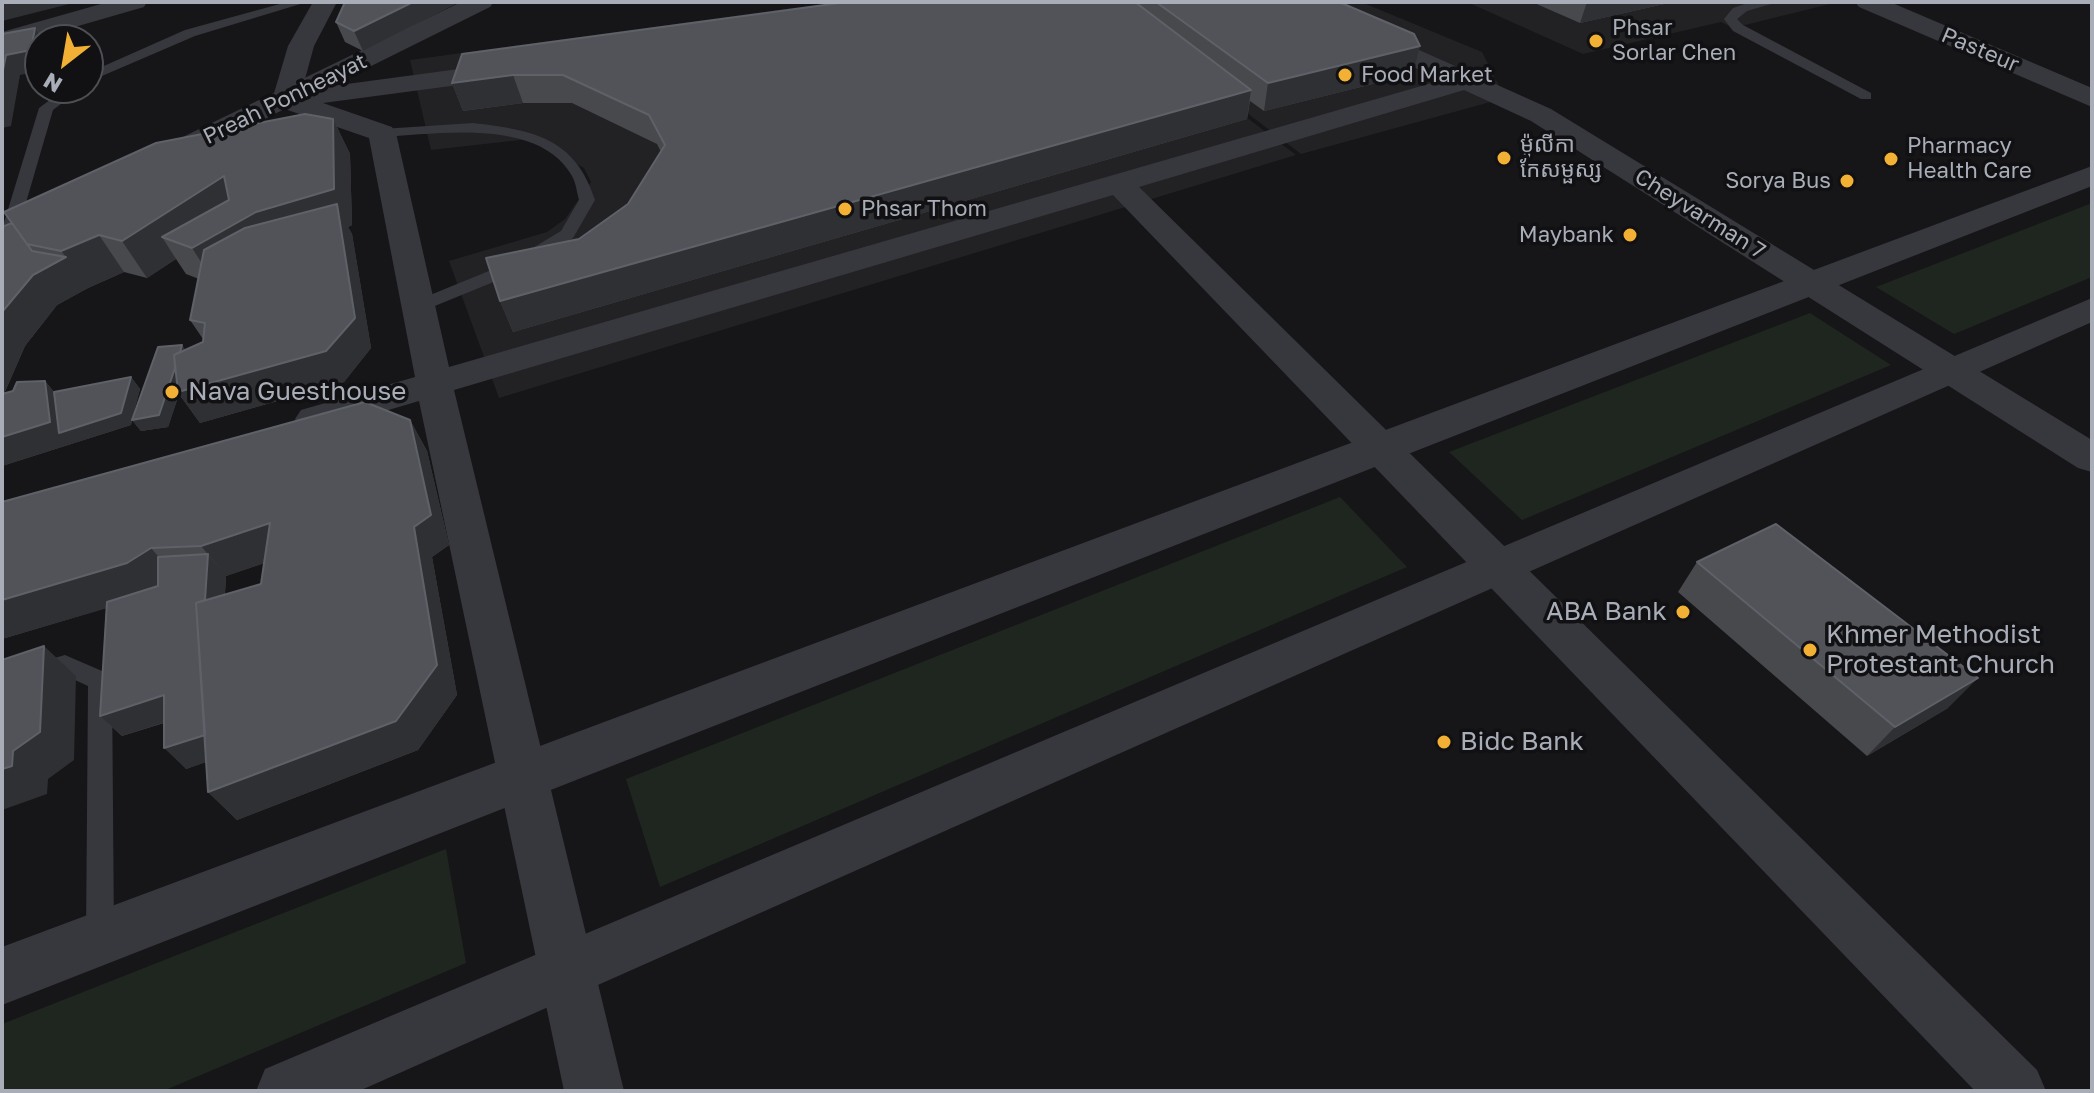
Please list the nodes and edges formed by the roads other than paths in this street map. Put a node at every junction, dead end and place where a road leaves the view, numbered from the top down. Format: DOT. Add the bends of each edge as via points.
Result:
graph roads {
  1 [pos="135,2"];
  2 [pos="301,2"];
  3 [pos="325,2"];
  4 [pos="481,2"];
  5 [pos="1292,2"];
  6 [pos="1772,2"];
  7 [pos="1868,2"];
  8 [pos="2,40"];
  9 [pos="539,66"];
  10 [pos="104,71"];
  11 [pos="1467,81"];
  12 [pos="1866,96"];
  13 [pos="2092,98"];
  14 [pos="286,100"];
  15 [pos="52,104"];
  16 [pos="382,133"];
  17 [pos="148,165"];
  18 [pos="2092,175"];
  19 [pos="1118,183"];
  20 [pos="38,217"];
  21 [pos="6,232"];
  22 [pos="1811,283"];
  23 [pos="419,306"];
  24 [pos="2092,309"];
  25 [pos="1951,370"];
  26 [pos="434,383"];
  27 [pos="285,428"];
  28 [pos="1380,448"];
  29 [pos="2092,458"];
  30 [pos="1497,567"];
  31 [pos="2,683"];
  32 [pos="523,776"];
  33 [pos="100,938"];
  34 [pos="567,970"];
  35 [pos="2,976"];
  36 [pos="287,1091"];
  37 [pos="594,1091"];
  38 [pos="2016,1091"];
  1 -- 8 [label="street"];
  2 -- 10 [label="lane" via="190,33"];
  3 -- 14 [label="street" via="301,46"];
  4 -- 14 [label="street, Preah Ponheayat"];
  5 -- 11 [label="street, Cheyvarman 7"];
  6 -- 12 [label="lane" via="1744,7 1730,19"];
  7 -- 13 [label="street, Pasteur"];
  9 -- 14 [label="street"];
  11 -- 19 [label="street"];
  11 -- 22 [label="street, Cheyvarman 7" via="1541,115"];
  14 -- 16 [label="street"];
  14 -- 17 [label="street, Preah Ponheayat"];
  15 -- 21 [label="lane" via="46,108"];
  16 -- 23 [label="street"];
  16 -- 23 [label="lane" via="473,127 511,132 551,146 579,174 587,200 567,234 556,241 512,268"];
  18 -- 22 [label="street"];
  19 -- 26 [label="street"];
  19 -- 28 [label="street"];
  20 -- 21 [label="street"];
  22 -- 25 [label="street, Cheyvarman 7"];
  22 -- 28 [label="street"];
  23 -- 26 [label="street"];
  24 -- 25 [label="street"];
  25 -- 29 [label="street, Cheyvarman 7"];
  25 -- 30 [label="street"];
  26 -- 27 [label="street"];
  26 -- 32 [label="street"];
  28 -- 30 [label="street"];
  28 -- 32 [label="street"];
  30 -- 34 [label="street"];
  30 -- 38 [label="street"];
  31 -- 33 [label="lane" via="65,665 100,681"];
  32 -- 33 [label="street"];
  32 -- 34 [label="street"];
  33 -- 35 [label="street"];
  34 -- 36 [label="street"];
  34 -- 37 [label="street"];
}
